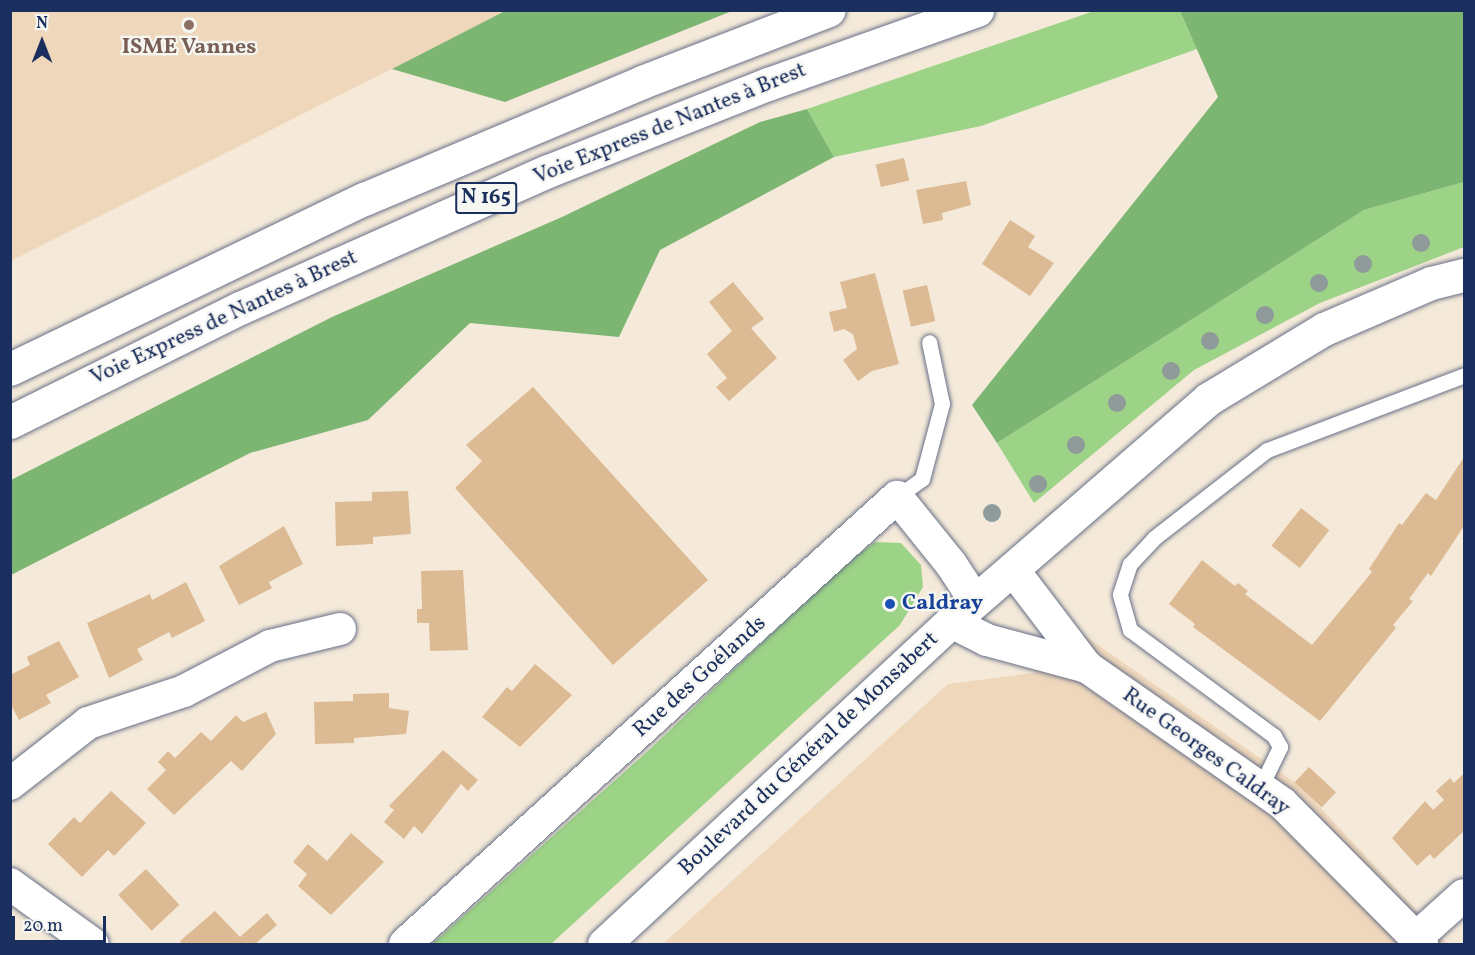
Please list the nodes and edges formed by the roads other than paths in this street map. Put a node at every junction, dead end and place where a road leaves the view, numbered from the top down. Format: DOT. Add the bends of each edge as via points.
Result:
graph roads {
  1 [pos="829,10"];
  2 [pos="976,10"];
  3 [pos="1464,275"];
  4 [pos="929,342"];
  5 [pos="10,369"];
  6 [pos="1464,375"];
  7 [pos="10,422"];
  8 [pos="897,497"];
  9 [pos="1014,571"];
  10 [pos="964,612"];
  11 [pos="340,629"];
  12 [pos="1087,667"];
  13 [pos="10,784"];
  14 [pos="1260,788"];
  15 [pos="10,884"];
  16 [pos="1464,895"];
  17 [pos="1419,941"];
  18 [pos="93,945"];
  19 [pos="405,945"];
  20 [pos="604,945"];
  1 -- 5 [label="main road, Voie Express de Nantes à Brest / N 165" via="642,82 364,199"];
  2 -- 7 [label="main road, Voie Express de Nantes à Brest / N 165" via="768,84 548,171 240,308"];
  3 -- 9 [label="main road, Boulevard du Général de Monsabert" via="1431,283 1324,329 1208,399"];
  4 -- 8 [label="lane" via="942,404 922,479"];
  6 -- 14 [label="lane" via="1267,450 1154,538 1130,564 1120,594 1130,630 1274,736 1280,747"];
  8 -- 10 [label="street" via="951,564"];
  8 -- 19 [label="street, Rue des Goélands"];
  9 -- 10 [label="main road, Boulevard du Général de Monsabert"];
  9 -- 12 [label="street, Rue Georges Caldray"];
  10 -- 12 [label="street, Rue Georges Caldray" via="987,640"];
  10 -- 20 [label="main road, Boulevard du Général de Monsabert"];
  11 -- 13 [label="street" via="270,646 184,691 88,723"];
  12 -- 14 [label="street, Rue Georges Caldray"];
  14 -- 17 [label="street, Rue Georges Caldray" via="1282,803"];
  15 -- 18 [label="street"];
  16 -- 17 [label="street"];
}
